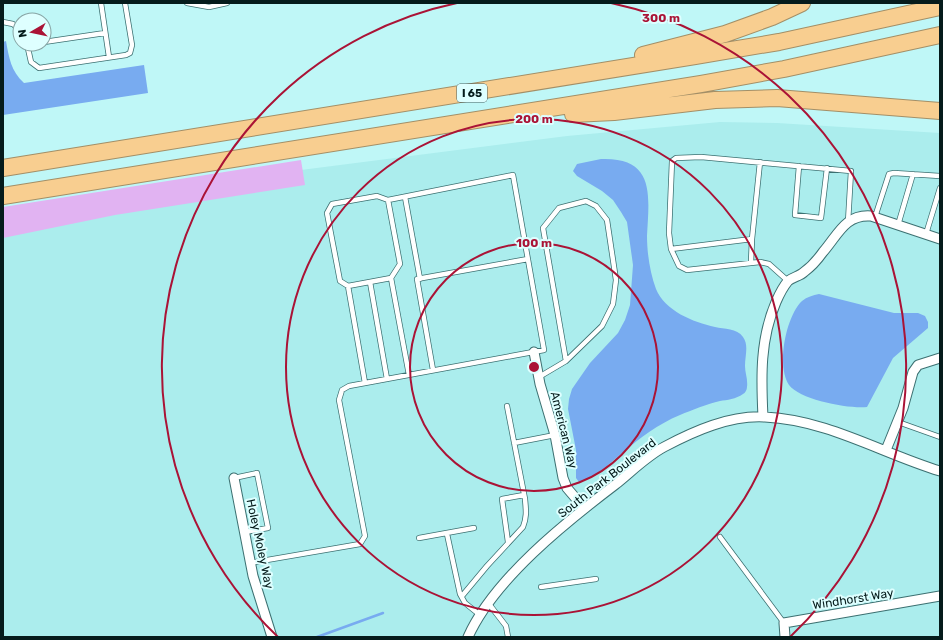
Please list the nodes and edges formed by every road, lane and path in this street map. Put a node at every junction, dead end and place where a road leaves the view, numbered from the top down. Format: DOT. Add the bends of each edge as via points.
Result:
graph roads {
  1 [pos="101,3"];
  2 [pos="126,3"];
  3 [pos="187,3"];
  4 [pos="228,3"];
  5 [pos="802,3"];
  6 [pos="940,7"];
  7 [pos="106,33"];
  8 [pos="940,35"];
  9 [pos="52,41"];
  10 [pos="29,52"];
  11 [pos="109,57"];
  12 [pos="536,82"];
  13 [pos="940,111"];
  14 [pos="503,117"];
  15 [pos="760,162"];
  16 [pos="799,166"];
  17 [pos="3,168"];
  18 [pos="827,168"];
  19 [pos="913,174"];
  20 [pos="940,176"];
  21 [pos="940,188"];
  22 [pos="3,196"];
  23 [pos="405,197"];
  24 [pos="388,200"];
  25 [pos="875,217"];
  26 [pos="848,222"];
  27 [pos="898,225"];
  28 [pos="926,234"];
  29 [pos="752,238"];
  30 [pos="940,239"];
  31 [pos="671,250"];
  32 [pos="528,259"];
  33 [pos="751,262"];
  34 [pos="391,278"];
  35 [pos="420,279"];
  36 [pos="788,281"];
  37 [pos="370,282"];
  38 [pos="348,286"];
  39 [pos="534,352"];
  40 [pos="940,358"];
  41 [pos="566,361"];
  42 [pos="433,370"];
  43 [pos="409,375"];
  44 [pos="539,377"];
  45 [pos="387,379"];
  46 [pos="365,383"];
  47 [pos="507,406"];
  48 [pos="763,416"];
  49 [pos="898,422"];
  50 [pos="555,435"];
  51 [pos="940,437"];
  52 [pos="514,442"];
  53 [pos="886,450"];
  54 [pos="940,471"];
  55 [pos="234,478"];
  56 [pos="524,495"];
  57 [pos="584,508"];
  58 [pos="474,528"];
  59 [pos="244,532"];
  60 [pos="447,534"];
  61 [pos="720,537"];
  62 [pos="419,538"];
  63 [pos="508,542"];
  64 [pos="250,563"];
  65 [pos="596,579"];
  66 [pos="541,587"];
  67 [pos="462,596"];
  68 [pos="940,596"];
  69 [pos="489,604"];
  70 [pos="480,615"];
  71 [pos="784,623"];
  72 [pos="272,637"];
  73 [pos="468,637"];
  74 [pos="508,637"];
  75 [pos="785,637"];
  1 -- 7 [label="lane"];
  2 -- 11 [label="lane" via="132,50 126,55"];
  3 -- 4 [label="lane" via="209,7"];
  5 -- 12 [label="highway" via="725,34"];
  6 -- 12 [label="highway, I 65" via="779,42"];
  7 -- 9 [label="lane"];
  7 -- 11 [label="lane"];
  8 -- 14 [label="highway, I 65" via="784,69"];
  10 -- 11 [label="lane" via="31,62 39,68"];
  12 -- 17 [label="highway, I 65"];
  13 -- 14 [label="highway" via="777,98 715,100 614,112"];
  14 -- 22 [label="highway, I 65"];
  15 -- 16 [label="lane"];
  15 -- 29 [label="lane"];
  15 -- 31 [label="lane" via="700,157 676,158 672,161"];
  16 -- 18 [label="lane"];
  16 -- 18 [label="lane" via="795,215 821,218"];
  18 -- 26 [label="lane" via="851,171"];
  19 -- 20 [label="lane"];
  19 -- 25 [label="lane" via="889,174"];
  19 -- 27 [label="lane"];
  21 -- 28 [label="lane"];
  23 -- 24 [label="lane"];
  23 -- 32 [label="lane" via="513,175"];
  23 -- 35 [label="lane"];
  24 -- 34 [label="lane" via="400,264"];
  24 -- 38 [label="lane" via="377,196 332,204 328,213 340,281"];
  25 -- 26 [label="street" via="861,215 853,217"];
  25 -- 27 [label="street"];
  26 -- 36 [label="street" via="805,272"];
  27 -- 28 [label="street"];
  28 -- 30 [label="street"];
  29 -- 31 [label="lane"];
  29 -- 33 [label="lane"];
  31 -- 33 [label="lane" via="679,266 687,270"];
  32 -- 35 [label="lane"];
  32 -- 39 [label="lane" via="544,350"];
  33 -- 36 [label="lane" via="769,264"];
  34 -- 37 [label="lane"];
  34 -- 43 [label="lane"];
  35 -- 42 [label="lane" via="417,279"];
  36 -- 48 [label="street" via="768,321 764,341 761,382"];
  37 -- 38 [label="lane"];
  37 -- 45 [label="lane"];
  38 -- 46 [label="lane"];
  39 -- 42 [label="lane"];
  39 -- 44 [label="street, American Way"];
  40 -- 49 [label="street" via="918,365 913,372"];
  41 -- 41 [label="lane" via="543,228 559,208 586,201 596,206 607,220 616,280 613,304 602,326"];
  41 -- 44 [label="lane"];
  42 -- 43 [label="lane"];
  43 -- 45 [label="lane"];
  44 -- 50 [label="street, American Way"];
  45 -- 46 [label="lane"];
  46 -- 64 [label="lane" via="342,390 339,400 365,536 360,544"];
  47 -- 52 [label="lane"];
  48 -- 53 [label="street, South Park Boulevard" via="825,427"];
  48 -- 57 [label="street, South Park Boulevard" via="732,420 699,431 663,448"];
  49 -- 51 [label="lane"];
  49 -- 53 [label="street"];
  50 -- 52 [label="lane"];
  50 -- 57 [label="street, American Way" via="567,488"];
  52 -- 56 [label="lane"];
  53 -- 54 [label="street, South Park Boulevard"];
  55 -- 59 [label="street, Holey Moley Way"];
  55 -- 59 [label="lane" via="257,473 268,528"];
  56 -- 63 [label="lane" via="526,521"];
  56 -- 63 [label="lane" via="502,499"];
  57 -- 69 [label="street, South Park Boulevard" via="511,574"];
  58 -- 60 [label="lane"];
  59 -- 64 [label="street, Holey Moley Way"];
  60 -- 62 [label="lane"];
  60 -- 67 [label="lane" via="456,580"];
  61 -- 71 [label="lane"];
  63 -- 67 [label="lane"];
  64 -- 72 [label="street, Holey Moley Way"];
  65 -- 66 [label="lane"];
  67 -- 70 [label="lane"];
  68 -- 71 [label="street, Windhorst Way"];
  69 -- 70 [label="street, South Park Boulevard"];
  69 -- 74 [label="lane" via="506,626"];
  70 -- 73 [label="street, South Park Boulevard"];
  71 -- 75 [label="street"];
}
